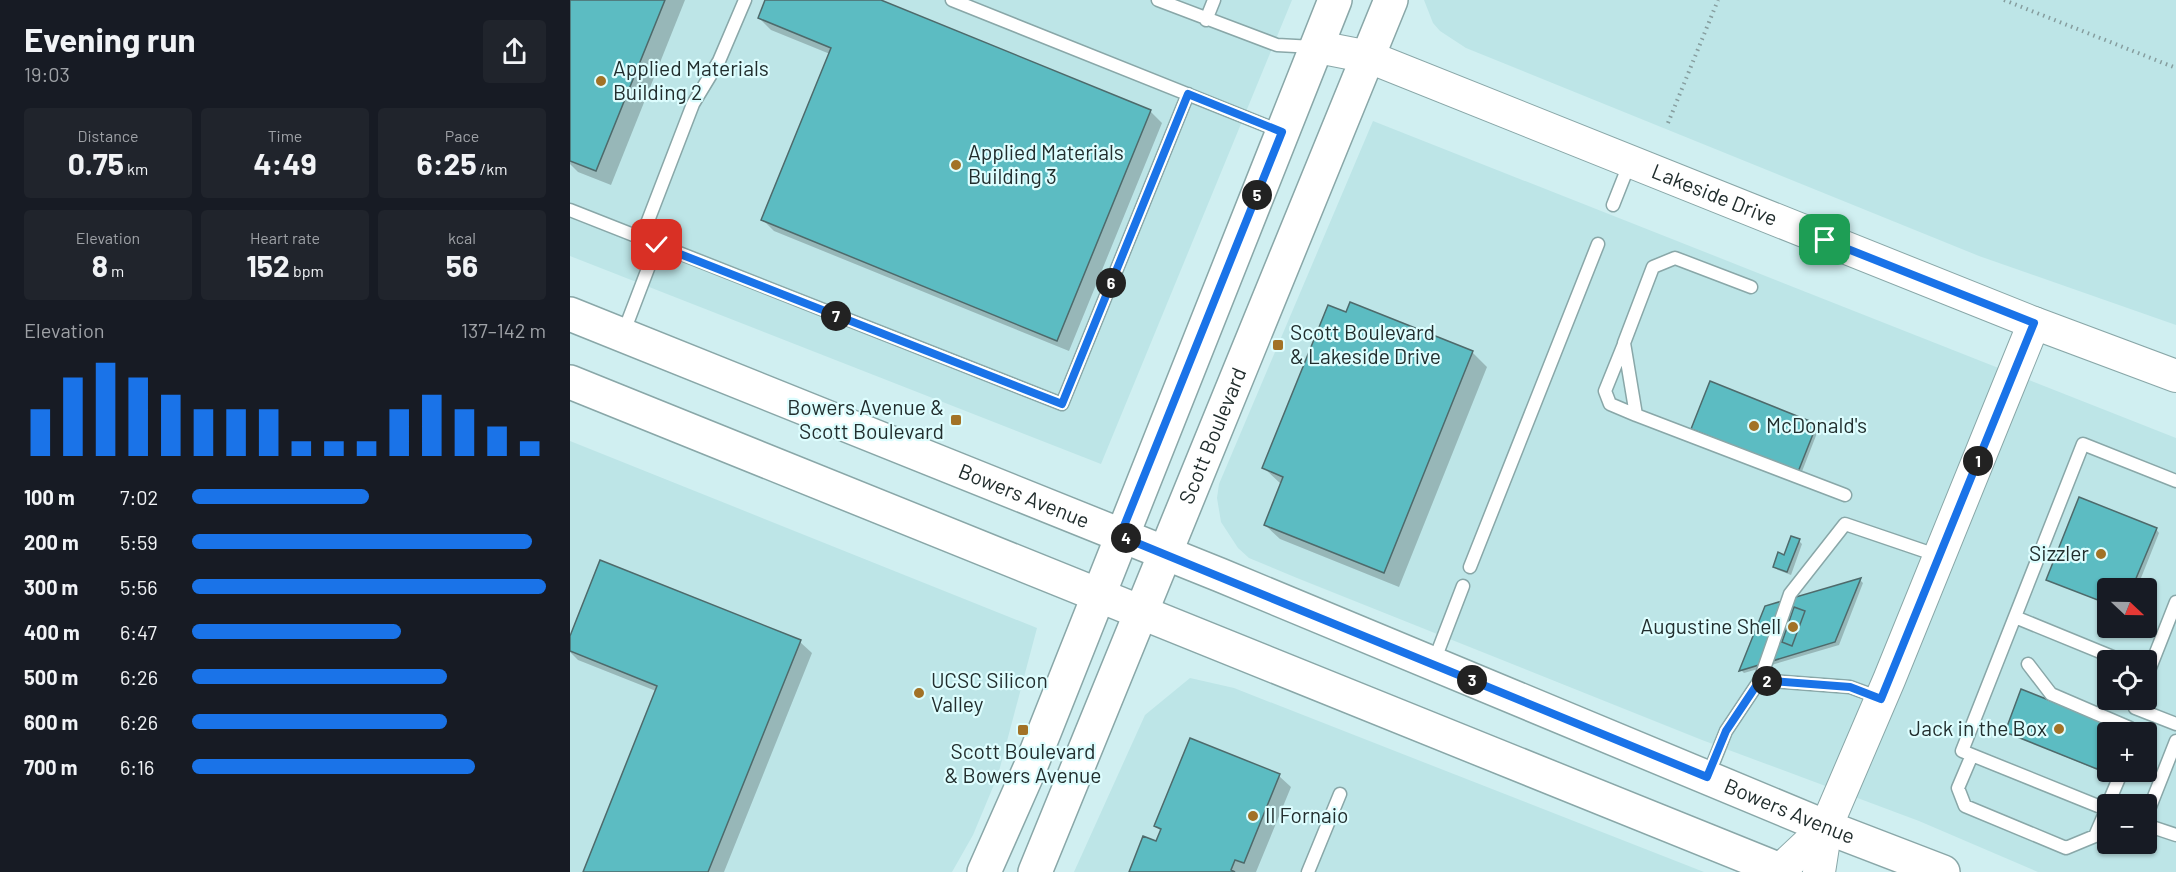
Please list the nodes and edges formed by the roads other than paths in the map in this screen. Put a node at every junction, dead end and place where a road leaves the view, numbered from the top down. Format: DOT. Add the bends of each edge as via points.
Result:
graph roads {
  1 [pos="745,0"];
  2 [pos="952,0"];
  3 [pos="1158,0"];
  4 [pos="1214,0"];
  5 [pos="1335,0"];
  6 [pos="1391,0"];
  7 [pos="1206,20"];
  8 [pos="1318,47"];
  9 [pos="1369,57"];
  10 [pos="1188,94"];
  11 [pos="1282,132"];
  12 [pos="1630,162"];
  13 [pos="1613,206"];
  14 [pos="570,210"];
  15 [pos="641,239"];
  16 [pos="1598,244"];
  17 [pos="657,245"];
  18 [pos="1751,287"];
  19 [pos="570,314"];
  20 [pos="2034,323"];
  21 [pos="623,336"];
  22 [pos="1624,342"];
  23 [pos="2176,376"];
  24 [pos="570,382"];
  25 [pos="1636,415"];
  26 [pos="2176,481"];
  27 [pos="1845,495"];
  28 [pos="1120,536"];
  29 [pos="1166,554"];
  30 [pos="1939,556"];
  31 [pos="1470,567"];
  32 [pos="1463,586"];
  33 [pos="1098,593"];
  34 [pos="2176,602"];
  35 [pos="1142,613"];
  36 [pos="2015,617"];
  37 [pos="2156,650"];
  38 [pos="2097,651"];
  39 [pos="1433,664"];
  40 [pos="2028,664"];
  41 [pos="1760,680"];
  42 [pos="1881,699"];
  43 [pos="2140,710"];
  44 [pos="2116,722"];
  45 [pos="2176,724"];
  46 [pos="2176,741"];
  47 [pos="1972,755"];
  48 [pos="1707,777"];
  49 [pos="1340,794"];
  50 [pos="2155,794"];
  51 [pos="2097,803"];
  52 [pos="1826,827"];
  53 [pos="2157,829"];
  54 [pos="2097,833"];
  55 [pos="2176,835"];
  56 [pos="1780,871"];
  57 [pos="984,872"];
  58 [pos="1035,872"];
  59 [pos="1308,872"];
  60 [pos="1819,872"];
  61 [pos="1943,872"];
  1 -- 15 [label="lane" via="719,61 693,104"];
  2 -- 10 [label="lane"];
  3 -- 7 [label="lane"];
  4 -- 7 [label="lane"];
  5 -- 8 [label="main road"];
  6 -- 9 [label="main road, Scott Boulevard"];
  7 -- 8 [label="lane" via="1276,45"];
  8 -- 9 [label="street, Lakeside Drive"];
  8 -- 11 [label="main road"];
  9 -- 12 [label="street, Lakeside Drive"];
  9 -- 29 [label="main road, Scott Boulevard"];
  10 -- 11 [label="lane"];
  10 -- 17 [label="lane" via="1062,404"];
  11 -- 28 [label="main road"];
  12 -- 13 [label="lane"];
  12 -- 20 [label="street, Lakeside Drive"];
  14 -- 15 [label="lane"];
  15 -- 17 [label="lane"];
  16 -- 31 [label="lane"];
  17 -- 21 [label="lane"];
  18 -- 22 [label="lane" via="1675,258 1653,267"];
  19 -- 21 [label="main road, Bowers Avenue"];
  20 -- 23 [label="street, Lakeside Drive"];
  20 -- 30 [label="street"];
  21 -- 28 [label="main road, Bowers Avenue"];
  22 -- 25 [label="lane"];
  22 -- 25 [label="lane" via="1605,391 1611,404"];
  24 -- 33 [label="main road"];
  25 -- 27 [label="lane"];
  26 -- 36 [label="lane" via="2083,444"];
  28 -- 29 [label="main road, Bowers Avenue"];
  28 -- 33 [label="main road"];
  29 -- 35 [label="main road, Scott Boulevard"];
  29 -- 39 [label="main road, Bowers Avenue"];
  30 -- 41 [label="lane" via="1845,524 1790,594"];
  30 -- 42 [label="street"];
  32 -- 39 [label="lane"];
  33 -- 35 [label="main road"];
  33 -- 57 [label="main road" via="1030,768"];
  34 -- 37 [label="lane"];
  35 -- 56 [label="main road"];
  35 -- 58 [label="main road, Scott Boulevard"];
  36 -- 38 [label="lane"];
  36 -- 47 [label="lane" via="1962,751"];
  39 -- 48 [label="main road, Bowers Avenue"];
  40 -- 44 [label="lane" via="2051,694"];
  41 -- 42 [label="lane" via="1850,687"];
  41 -- 48 [label="lane" via="1726,731"];
  42 -- 52 [label="street"];
  43 -- 45 [label="lane"];
  46 -- 50 [label="lane"];
  47 -- 51 [label="lane"];
  47 -- 54 [label="lane" via="1958,788 1965,806 2066,848"];
  48 -- 52 [label="main road, Bowers Avenue"];
  49 -- 59 [label="lane"];
  52 -- 56 [label="street"];
  52 -- 60 [label="street"];
  52 -- 61 [label="main road, Bowers Avenue"];
  53 -- 55 [label="lane"];
}
